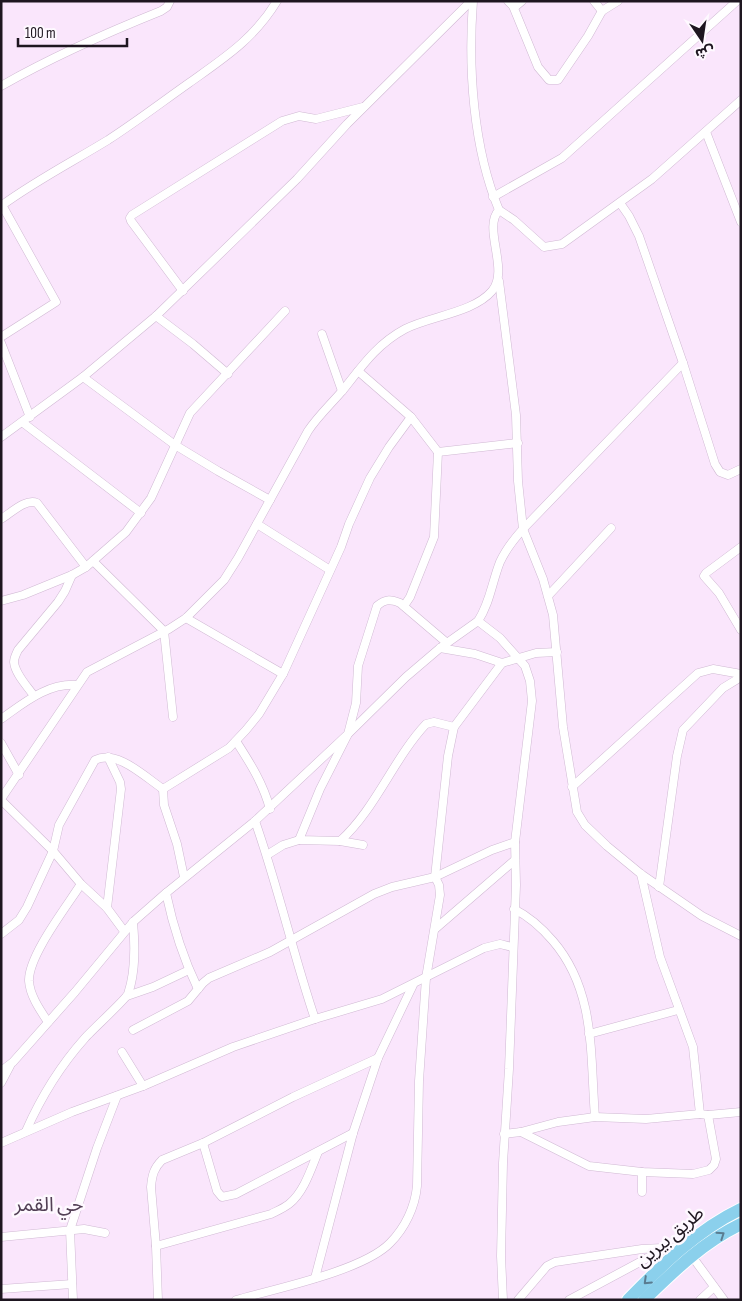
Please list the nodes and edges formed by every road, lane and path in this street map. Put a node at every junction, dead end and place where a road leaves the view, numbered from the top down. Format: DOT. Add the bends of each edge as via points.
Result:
graph roads {
  1 [pos="170,1"];
  2 [pos="277,1"];
  3 [pos="472,1"];
  4 [pos="522,1"];
  5 [pos="594,1"];
  6 [pos="618,1"];
  7 [pos="736,1"];
  8 [pos="510,4"];
  9 [pos="602,11"];
  10 [pos="1,86"];
  11 [pos="741,100"];
  12 [pos="363,107"];
  13 [pos="706,132"];
  14 [pos="493,197"];
  15 [pos="620,203"];
  16 [pos="2,205"];
  17 [pos="499,210"];
  18 [pos="741,222"];
  19 [pos="499,280"];
  20 [pos="183,291"];
  21 [pos="285,311"];
  22 [pos="156,316"];
  23 [pos="322,334"];
  24 [pos="1,338"];
  25 [pos="1,342"];
  26 [pos="683,363"];
  27 [pos="358,371"];
  28 [pos="228,374"];
  29 [pos="83,377"];
  30 [pos="342,391"];
  31 [pos="30,416"];
  32 [pos="411,417"];
  33 [pos="22,422"];
  34 [pos="1,437"];
  35 [pos="518,443"];
  36 [pos="175,445"];
  37 [pos="438,452"];
  38 [pos="741,469"];
  39 [pos="270,500"];
  40 [pos="141,513"];
  41 [pos="1,519"];
  42 [pos="257,524"];
  43 [pos="611,528"];
  44 [pos="523,529"];
  45 [pos="741,547"];
  46 [pos="93,561"];
  47 [pos="86,567"];
  48 [pos="330,570"];
  49 [pos="72,576"];
  50 [pos="548,596"];
  51 [pos="1,602"];
  52 [pos="404,606"];
  53 [pos="186,618"];
  54 [pos="478,621"];
  55 [pos="741,630"];
  56 [pos="164,631"];
  57 [pos="444,646"];
  58 [pos="556,652"];
  59 [pos="518,657"];
  60 [pos="502,664"];
  61 [pos="283,674"];
  62 [pos="741,676"];
  63 [pos="77,685"];
  64 [pos="34,696"];
  65 [pos="173,717"];
  66 [pos="1,719"];
  67 [pos="454,728"];
  68 [pos="348,734"];
  69 [pos="236,741"];
  70 [pos="1,743"];
  71 [pos="108,757"];
  72 [pos="19,775"];
  73 [pos="572,787"];
  74 [pos="163,789"];
  75 [pos="1,800"];
  76 [pos="270,809"];
  77 [pos="255,821"];
  78 [pos="298,840"];
  79 [pos="340,841"];
  80 [pos="515,842"];
  81 [pos="363,845"];
  82 [pos="53,851"];
  83 [pos="267,855"];
  84 [pos="515,860"];
  85 [pos="641,874"];
  86 [pos="184,877"];
  87 [pos="435,877"];
  88 [pos="81,884"];
  89 [pos="659,887"];
  90 [pos="166,893"];
  91 [pos="107,908"];
  92 [pos="514,909"];
  93 [pos="132,922"];
  94 [pos="435,929"];
  95 [pos="124,931"];
  96 [pos="1,934"];
  97 [pos="741,936"];
  98 [pos="291,940"];
  99 [pos="512,947"];
  100 [pos="189,970"];
  101 [pos="426,978"];
  102 [pos="413,985"];
  103 [pos="198,988"];
  104 [pos="127,996"];
  105 [pos="678,1010"];
  106 [pos="315,1020"];
  107 [pos="48,1022"];
  108 [pos="132,1030"];
  109 [pos="590,1034"];
  110 [pos="122,1052"];
  111 [pos="378,1058"];
  112 [pos="13,1062"];
  113 [pos="1,1071"];
  114 [pos="1,1083"];
  115 [pos="143,1086"];
  116 [pos="118,1096"];
  117 [pos="741,1112"];
  118 [pos="704,1115"];
  119 [pos="595,1117"];
  120 [pos="26,1132"];
  121 [pos="521,1132"];
  122 [pos="354,1134"];
  123 [pos="504,1134"];
  124 [pos="1,1143"];
  125 [pos="203,1143"];
  126 [pos="318,1152"];
  127 [pos="642,1172"];
  128 [pos="642,1192"];
  129 [pos="741,1209"];
  130 [pos="741,1224"];
  131 [pos="70,1230"];
  132 [pos="105,1233"];
  133 [pos="1,1237"];
  134 [pos="156,1246"];
  135 [pos="668,1247"];
  136 [pos="687,1251"];
  137 [pos="315,1278"];
  138 [pos="72,1284"];
  139 [pos="714,1287"];
  140 [pos="1,1289"];
  141 [pos="73,1300"];
  142 [pos="158,1300"];
  143 [pos="236,1300"];
  144 [pos="503,1300"];
  145 [pos="518,1300"];
  146 [pos="568,1300"];
  147 [pos="628,1300"];
  148 [pos="644,1300"];
  149 [pos="700,1300"];
  150 [pos="724,1300"];
  1 -- 10 [label="street" via="161,11 119,27"];
  2 -- 16 [label="street" via="246,41 215,65 137,121"];
  3 -- 12 [label="street"];
  3 -- 14 [label="street" via="474,102"];
  4 -- 8 [label="street" via="516,6"];
  5 -- 9 [label="street"];
  6 -- 9 [label="street"];
  7 -- 14 [label="street" via="562,158"];
  8 -- 9 [label="street" via="538,66 549,80 558,80"];
  11 -- 13 [label="street"];
  12 -- 20 [label="street" via="297,179"];
  12 -- 20 [label="street" via="316,119 299,116 282,121 132,215 130,221"];
  13 -- 15 [label="street"];
  13 -- 18 [label="street"];
  14 -- 17 [label="street"];
  15 -- 17 [label="street" via="562,244 549,248 544,248"];
  15 -- 26 [label="street" via="639,236"];
  16 -- 24 [label="street" via="56,302"];
  17 -- 19 [label="street" via="494,218"];
  19 -- 27 [label="street" via="492,292 469,306 417,324 392,337 374,351"];
  19 -- 35 [label="street"];
  20 -- 22 [label="street"];
  21 -- 28 [label="street"];
  22 -- 28 [label="street"];
  22 -- 29 [label="street"];
  23 -- 30 [label="street"];
  25 -- 31 [label="street"];
  26 -- 38 [label="street" via="714,464 720,472 728,475"];
  26 -- 44 [label="street"];
  27 -- 30 [label="street"];
  27 -- 32 [label="street"];
  28 -- 36 [label="street" via="190,413"];
  29 -- 31 [label="street"];
  29 -- 36 [label="street"];
  30 -- 39 [label="street" via="308,431"];
  31 -- 33 [label="street"];
  32 -- 37 [label="street"];
  32 -- 48 [label="street" via="370,478"];
  33 -- 34 [label="street"];
  33 -- 40 [label="street"];
  35 -- 37 [label="street"];
  35 -- 44 [label="street"];
  36 -- 39 [label="street"];
  36 -- 40 [label="street"];
  37 -- 52 [label="street" via="434,537"];
  39 -- 42 [label="street"];
  40 -- 46 [label="street" via="126,532"];
  41 -- 47 [label="street" via="28,502 38,503"];
  42 -- 48 [label="street"];
  42 -- 53 [label="street" via="224,580"];
  43 -- 50 [label="street"];
  44 -- 50 [label="street"];
  44 -- 54 [label="street" via="501,560 486,610"];
  45 -- 55 [label="street" via="704,576 719,593"];
  46 -- 47 [label="street"];
  46 -- 56 [label="street"];
  47 -- 49 [label="street"];
  48 -- 61 [label="street"];
  49 -- 51 [label="street"];
  49 -- 64 [label="street" via="65,591 15,657 17,671"];
  50 -- 58 [label="street"];
  52 -- 57 [label="street"];
  52 -- 68 [label="street" via="390,599 377,606 358,666 356,703"];
  53 -- 56 [label="street"];
  53 -- 61 [label="street"];
  54 -- 57 [label="street"];
  54 -- 59 [label="street" via="493,631"];
  56 -- 63 [label="street" via="87,672"];
  56 -- 65 [label="street"];
  57 -- 60 [label="street"];
  57 -- 68 [label="street" via="400,682"];
  58 -- 59 [label="street"];
  58 -- 73 [label="street"];
  59 -- 60 [label="street"];
  59 -- 80 [label="street" via="527,670 532,701"];
  60 -- 67 [label="street"];
  61 -- 69 [label="street" via="259,714"];
  62 -- 73 [label="street" via="713,669 698,673"];
  62 -- 89 [label="street" via="722,688 683,730"];
  63 -- 64 [label="street" via="64,685"];
  63 -- 72 [label="street"];
  64 -- 66 [label="street"];
  67 -- 79 [label="street" via="434,722 426,724 355,826"];
  67 -- 87 [label="street"];
  68 -- 76 [label="street"];
  68 -- 78 [label="street"];
  69 -- 74 [label="street" via="212,760"];
  69 -- 76 [label="street" via="264,789"];
  70 -- 72 [label="street"];
  71 -- 74 [label="street" via="122,761"];
  71 -- 82 [label="street" via="95,760 89,770 59,825"];
  71 -- 91 [label="street" via="121,789"];
  72 -- 75 [label="street"];
  73 -- 85 [label="street" via="577,812 585,825"];
  74 -- 86 [label="street" via="164,805"];
  75 -- 82 [label="street"];
  76 -- 77 [label="street"];
  77 -- 83 [label="street"];
  77 -- 86 [label="street"];
  78 -- 79 [label="street"];
  78 -- 83 [label="street"];
  79 -- 81 [label="street"];
  80 -- 84 [label="street"];
  80 -- 87 [label="street" via="497,847"];
  82 -- 88 [label="street"];
  82 -- 96 [label="street" via="27,906 18,920"];
  83 -- 98 [label="street"];
  84 -- 92 [label="street"];
  84 -- 94 [label="street"];
  85 -- 89 [label="street"];
  85 -- 105 [label="street" via="660,957"];
  86 -- 90 [label="street"];
  87 -- 94 [label="street" via="440,896"];
  87 -- 98 [label="street" via="383,890"];
  88 -- 91 [label="street"];
  88 -- 107 [label="street" via="30,971 32,994"];
  89 -- 97 [label="street" via="702,916"];
  90 -- 93 [label="street"];
  90 -- 100 [label="street"];
  91 -- 95 [label="street"];
  92 -- 99 [label="street"];
  92 -- 109 [label="street" via="538,924 574,972 583,996"];
  93 -- 95 [label="street"];
  93 -- 104 [label="street" via="135,953"];
  94 -- 101 [label="street"];
  95 -- 107 [label="street"];
  98 -- 103 [label="street" via="209,978"];
  98 -- 106 [label="street"];
  99 -- 101 [label="street" via="500,944 484,948"];
  99 -- 123 [label="street"];
  100 -- 103 [label="street"];
  100 -- 104 [label="street"];
  101 -- 102 [label="street"];
  101 -- 137 [label="street" via="419,1081 418,1186 412,1209 389,1244 372,1256"];
  102 -- 106 [label="street" via="382,1000"];
  102 -- 111 [label="street"];
  103 -- 108 [label="street" via="188,1001"];
  104 -- 120 [label="street" via="64,1064 46,1090"];
  105 -- 109 [label="street"];
  105 -- 118 [label="street" via="693,1047"];
  106 -- 115 [label="street" via="233,1047"];
  107 -- 112 [label="street"];
  109 -- 119 [label="street"];
  110 -- 115 [label="street"];
  111 -- 122 [label="street"];
  111 -- 125 [label="street"];
  112 -- 113 [label="street"];
  112 -- 114 [label="street"];
  115 -- 116 [label="street"];
  116 -- 120 [label="street"];
  116 -- 131 [label="street"];
  117 -- 118 [label="street"];
  118 -- 119 [label="street" via="646,1119"];
  118 -- 127 [label="street" via="717,1155 709,1170 693,1174"];
  119 -- 121 [label="street"];
  120 -- 124 [label="street"];
  121 -- 123 [label="street"];
  121 -- 127 [label="street" via="589,1166"];
  122 -- 126 [label="street"];
  122 -- 137 [label="street"];
  123 -- 144 [label="street"];
  125 -- 126 [label="street" via="222,1197 236,1194"];
  125 -- 134 [label="street" via="162,1160 154,1169 151,1187"];
  126 -- 134 [label="street" via="306,1180 289,1204 271,1214"];
  127 -- 128 [label="street"];
  129 -- 136 [label="main road, طريق بيرين" via="707,1229"];
  136 -- 130 [label="main road, طريق بيرين, one-way"];
  131 -- 132 [label="street"];
  131 -- 133 [label="street"];
  131 -- 138 [label="street"];
  134 -- 142 [label="street"];
  135 -- 136 [label="street"];
  135 -- 145 [label="street" via="555,1262 544,1268"];
  135 -- 146 [label="street"];
  136 -- 139 [label="street"];
  136 -- 147 [label="main road, طريق بيرين, one-way"];
  136 -- 148 [label="main road, طريق بيرين"];
  137 -- 143 [label="street"];
  138 -- 140 [label="street"];
  138 -- 141 [label="street"];
  139 -- 149 [label="street"];
  139 -- 150 [label="street"];
}
